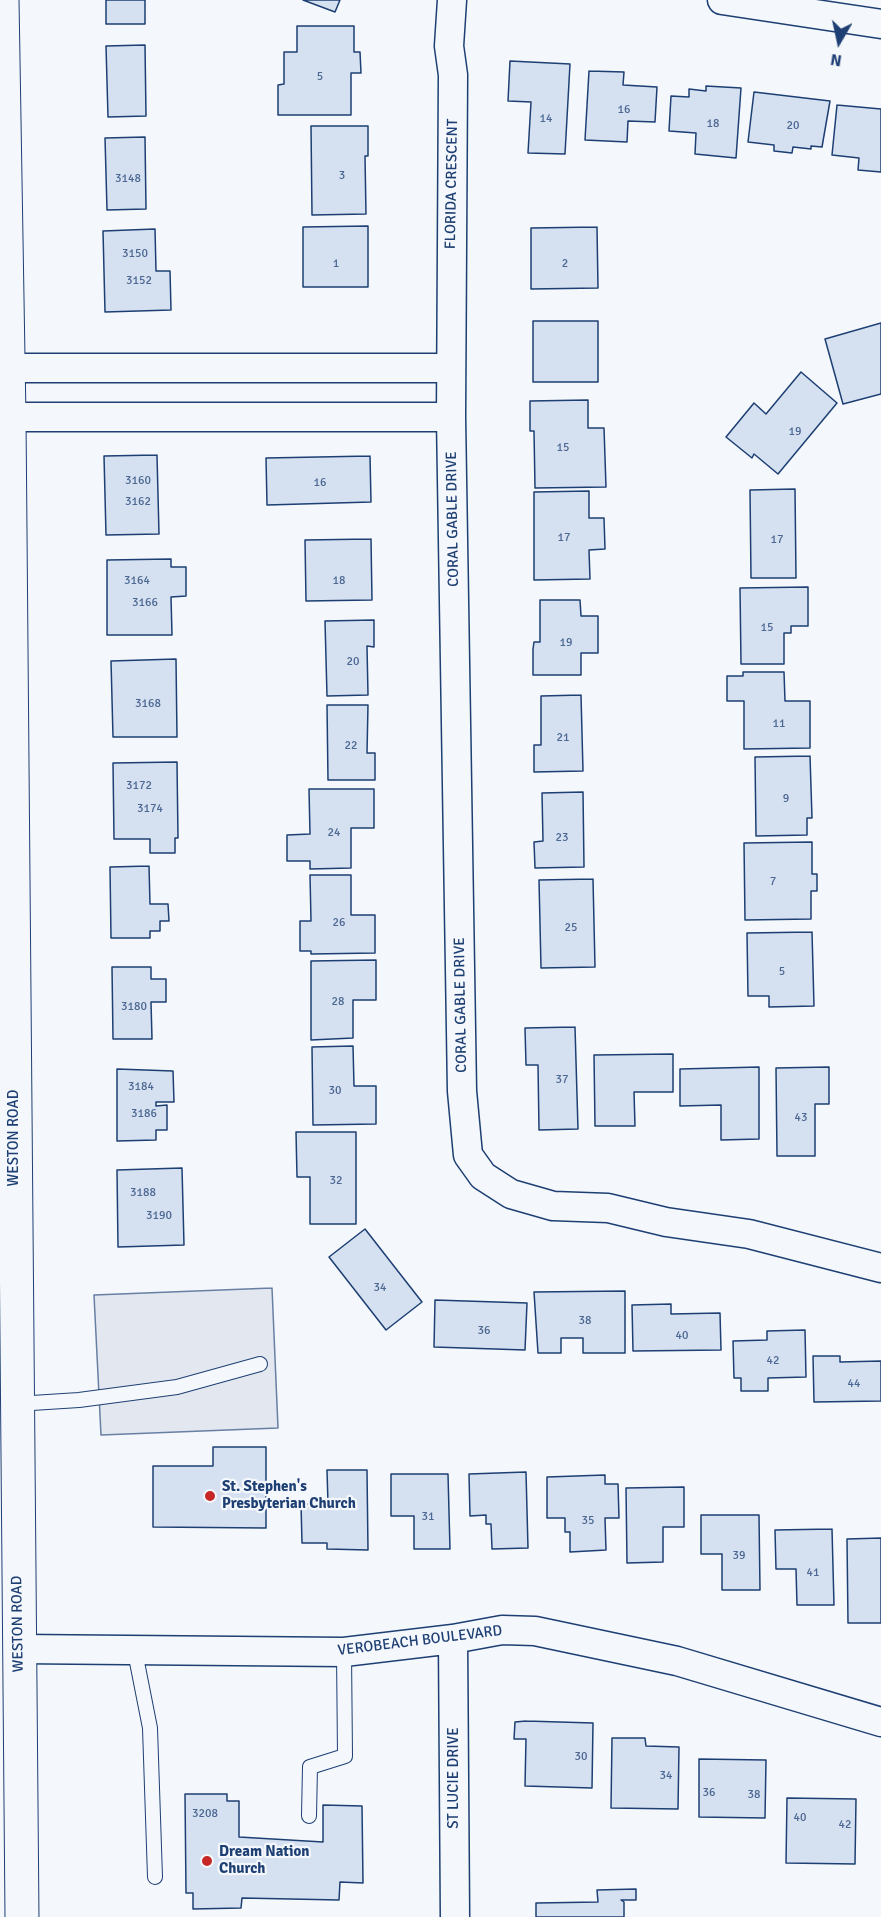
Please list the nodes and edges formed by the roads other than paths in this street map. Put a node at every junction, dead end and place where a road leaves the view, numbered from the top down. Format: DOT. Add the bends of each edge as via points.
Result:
graph roads {
  1 [pos="2,0"];
  2 [pos="452,0"];
  3 [pos="722,0"];
  4 [pos="881,24"];
  5 [pos="4,301"];
  6 [pos="8,368"];
  7 [pos="450,368"];
  8 [pos="4,417"];
  9 [pos="451,417"];
  10 [pos="4,506"];
  11 [pos="881,1268"];
  12 [pos="260,1365"];
  13 [pos="16,1404"];
  14 [pos="453,1640"];
  15 [pos="19,1649"];
  16 [pos="135,1652"];
  17 [pos="344,1652"];
  18 [pos="881,1722"];
  19 [pos="309,1816"];
  20 [pos="155,1877"];
  21 [pos="22,1917"];
  22 [pos="455,1917"];
  1 -- 5 [label="main road, WESTON ROAD"];
  2 -- 7 [label="street, FLORIDA CRESCENT"];
  3 -- 4 [label="street"];
  5 -- 6 [label="main road, WESTON ROAD"];
  6 -- 7 [label="street"];
  6 -- 8 [label="main road, WESTON ROAD"];
  7 -- 9 [label="street, CORAL GABLE DRIVE"];
  8 -- 9 [label="street"];
  8 -- 10 [label="main road, WESTON ROAD"];
  9 -- 11 [label="street, CORAL GABLE DRIVE" via="462,1080 468,1155 483,1176 511,1194 553,1206 608,1208 666,1222 749,1234"];
  10 -- 13 [label="main road, WESTON ROAD"];
  12 -- 13 [label="lane" via="177,1387 79,1401"];
  13 -- 15 [label="main road, WESTON ROAD"];
  14 -- 17 [label="street, VEROBEACH BOULEVARD"];
  14 -- 18 [label="street, VEROBEACH BOULEVARD" via="502,1630 568,1637 613,1650 677,1661"];
  14 -- 22 [label="street, ST LUCIE DRIVE"];
  15 -- 16 [label="street, VEROBEACH BOULEVARD"];
  15 -- 21 [label="main road, WESTON ROAD"];
  16 -- 17 [label="street, VEROBEACH BOULEVARD"];
  16 -- 20 [label="lane" via="150,1728"];
  17 -- 19 [label="lane" via="345,1756 310,1767"];
}
